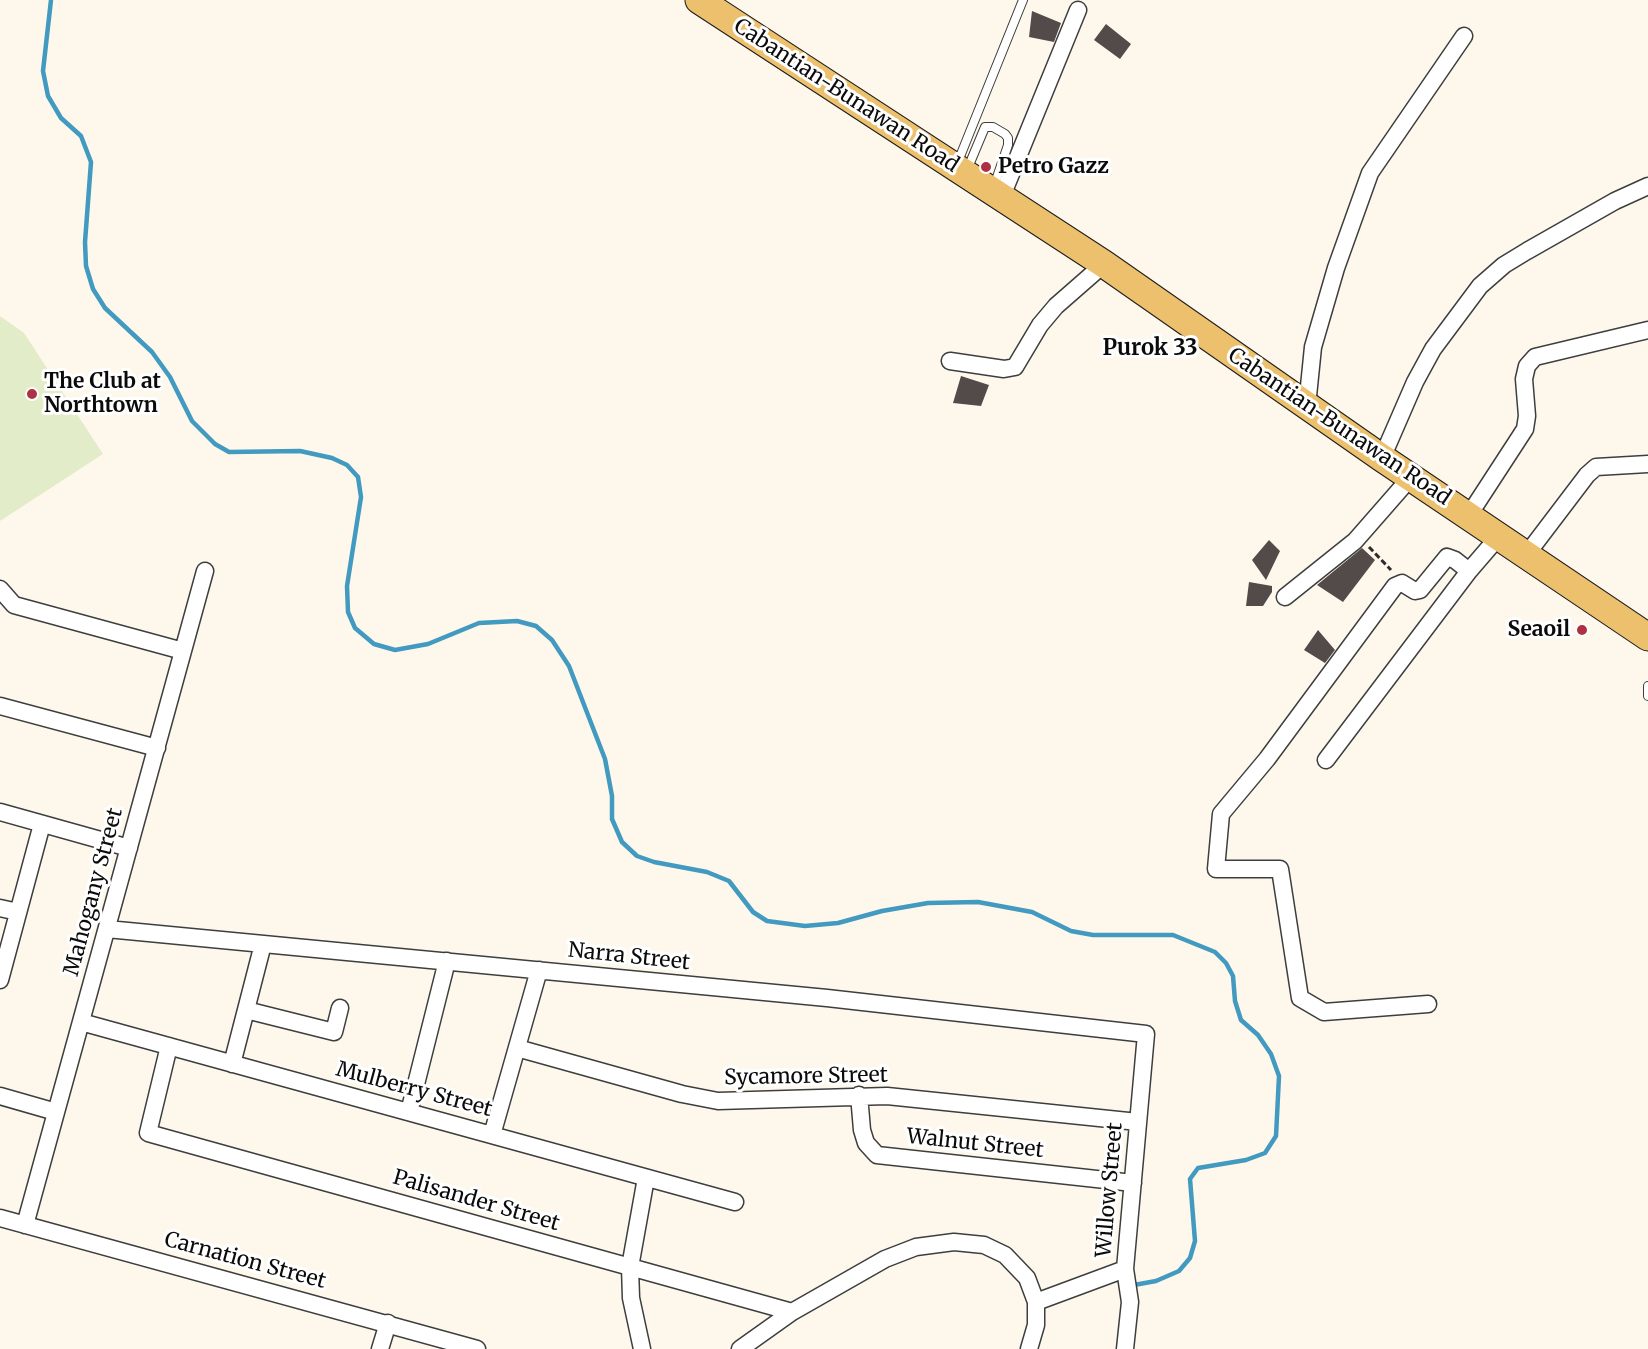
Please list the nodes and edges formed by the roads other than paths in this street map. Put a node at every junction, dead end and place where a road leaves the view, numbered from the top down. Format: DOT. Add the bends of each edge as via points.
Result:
graph roads {
  1 [pos="699,0"];
  2 [pos="1023,0"];
  3 [pos="1078,10"];
  4 [pos="1464,36"];
  5 [pos="961,170"];
  6 [pos="1648,186"];
  7 [pos="997,193"];
  8 [pos="1104,264"];
  9 [pos="1648,330"];
  10 [pos="950,361"];
  11 [pos="1307,406"];
  12 [pos="1382,458"];
  13 [pos="1648,464"];
  14 [pos="1411,477"];
  15 [pos="1469,515"];
  16 [pos="1500,535"];
  17 [pos="1527,554"];
  18 [pos="205,571"];
  19 [pos="1469,571"];
  20 [pos="0,589"];
  21 [pos="1285,597"];
  22 [pos="1648,637"];
  23 [pos="183,651"];
  24 [pos="1648,686"];
  25 [pos="1648,696"];
  26 [pos="0,706"];
  27 [pos="157,748"];
  28 [pos="1326,760"];
  29 [pos="0,812"];
  30 [pos="42,824"];
  31 [pos="129,848"];
  32 [pos="0,908"];
  33 [pos="18,912"];
  34 [pos="107,929"];
  35 [pos="263,944"];
  36 [pos="447,962"];
  37 [pos="539,970"];
  38 [pos="0,980"];
  39 [pos="1428,1004"];
  40 [pos="340,1008"];
  41 [pos="246,1010"];
  42 [pos="81,1022"];
  43 [pos="1146,1034"];
  44 [pos="169,1046"];
  45 [pos="517,1048"];
  46 [pos="232,1064"];
  47 [pos="859,1095"];
  48 [pos="0,1096"];
  49 [pos="56,1112"];
  50 [pos="409,1112"];
  51 [pos="1138,1122"];
  52 [pos="492,1135"];
  53 [pos="646,1178"];
  54 [pos="1133,1183"];
  55 [pos="735,1202"];
  56 [pos="0,1218"];
  57 [pos="25,1225"];
  58 [pos="630,1267"];
  59 [pos="1125,1269"];
  60 [pos="1036,1302"];
  61 [pos="792,1312"];
  62 [pos="388,1323"];
  63 [pos="380,1349"];
  64 [pos="477,1349"];
  65 [pos="642,1349"];
  66 [pos="740,1349"];
  67 [pos="1029,1349"];
  68 [pos="1125,1349"];
  1 -- 5 [label="main road, Cabantian-Bunawan Road"];
  2 -- 5 [label="lane"];
  3 -- 7 [label="street"];
  4 -- 11 [label="street" via="1370,173 1313,347"];
  5 -- 7 [label="main road, Cabantian-Bunawan Road"];
  5 -- 7 [label="lane" via="985,127 1005,134 1008,145"];
  6 -- 12 [label="street" via="1527,251 1480,286 1433,349"];
  7 -- 8 [label="main road, Cabantian-Bunawan Road"];
  8 -- 10 [label="street" via="1056,306 1016,367 1004,369"];
  8 -- 11 [label="main road, Cabantian-Bunawan Road"];
  9 -- 15 [label="street" via="1535,357 1527,366 1524,379 1525,429"];
  11 -- 12 [label="main road, Cabantian-Bunawan Road"];
  12 -- 14 [label="main road, Cabantian-Bunawan Road"];
  13 -- 17 [label="street" via="1596,467"];
  14 -- 15 [label="main road, Cabantian-Bunawan Road"];
  14 -- 21 [label="street" via="1359,537"];
  15 -- 16 [label="main road, Cabantian-Bunawan Road"];
  16 -- 17 [label="main road, Cabantian-Bunawan Road"];
  16 -- 19 [label="street"];
  17 -- 22 [label="main road, Cabantian-Bunawan Road"];
  18 -- 23 [label="street, Mahogany Street"];
  19 -- 28 [label="street"];
  19 -- 39 [label="street" via="1448,557 1420,590 1402,583 1395,586 1267,759 1221,814 1216,869 1280,869 1300,998 1324,1012"];
  20 -- 23 [label="street" via="14,605"];
  23 -- 27 [label="street, Mahogany Street"];
  24 -- 25 [label="lane"];
  26 -- 27 [label="street"];
  27 -- 31 [label="street, Mahogany Street"];
  29 -- 30 [label="street"];
  30 -- 31 [label="street"];
  30 -- 33 [label="street"];
  31 -- 34 [label="street, Mahogany Street"];
  32 -- 33 [label="street"];
  33 -- 38 [label="street"];
  34 -- 35 [label="street, Narra Street"];
  34 -- 42 [label="street, Mahogany Street"];
  35 -- 36 [label="street, Narra Street"];
  35 -- 41 [label="street"];
  36 -- 37 [label="street, Narra Street"];
  36 -- 50 [label="street"];
  37 -- 43 [label="street, Narra Street"];
  37 -- 45 [label="street"];
  40 -- 41 [label="street" via="334,1032"];
  41 -- 46 [label="street"];
  42 -- 44 [label="street, Mulberry Street"];
  42 -- 49 [label="street, Mahogany Street"];
  43 -- 51 [label="street, Willow Street"];
  44 -- 46 [label="street, Mulberry Street"];
  44 -- 58 [label="street, Palisander Street" via="148,1133"];
  45 -- 47 [label="street, Sycamore Street" via="718,1101"];
  45 -- 52 [label="street"];
  46 -- 50 [label="street, Mulberry Street"];
  47 -- 51 [label="street, Sycamore Street"];
  47 -- 54 [label="street, Walnut Street" via="862,1130 866,1143 877,1155"];
  48 -- 49 [label="street"];
  49 -- 57 [label="street, Mahogany Street"];
  50 -- 52 [label="street, Mulberry Street"];
  51 -- 54 [label="street, Willow Street"];
  52 -- 53 [label="street, Mulberry Street"];
  53 -- 55 [label="street, Mulberry Street"];
  53 -- 58 [label="street"];
  54 -- 59 [label="street, Willow Street"];
  56 -- 57 [label="street, Carnation Street"];
  57 -- 62 [label="street, Carnation Street"];
  58 -- 61 [label="street, Palisander Street"];
  58 -- 65 [label="street" via="631,1298"];
  59 -- 60 [label="street"];
  59 -- 68 [label="street, Willow Street" via="1130,1302"];
  60 -- 61 [label="street" via="1027,1278 1005,1255 984,1245 954,1242 916,1247 885,1259"];
  60 -- 67 [label="street"];
  61 -- 66 [label="street"];
  62 -- 63 [label="street"];
  62 -- 64 [label="street, Carnation Street"];
}
